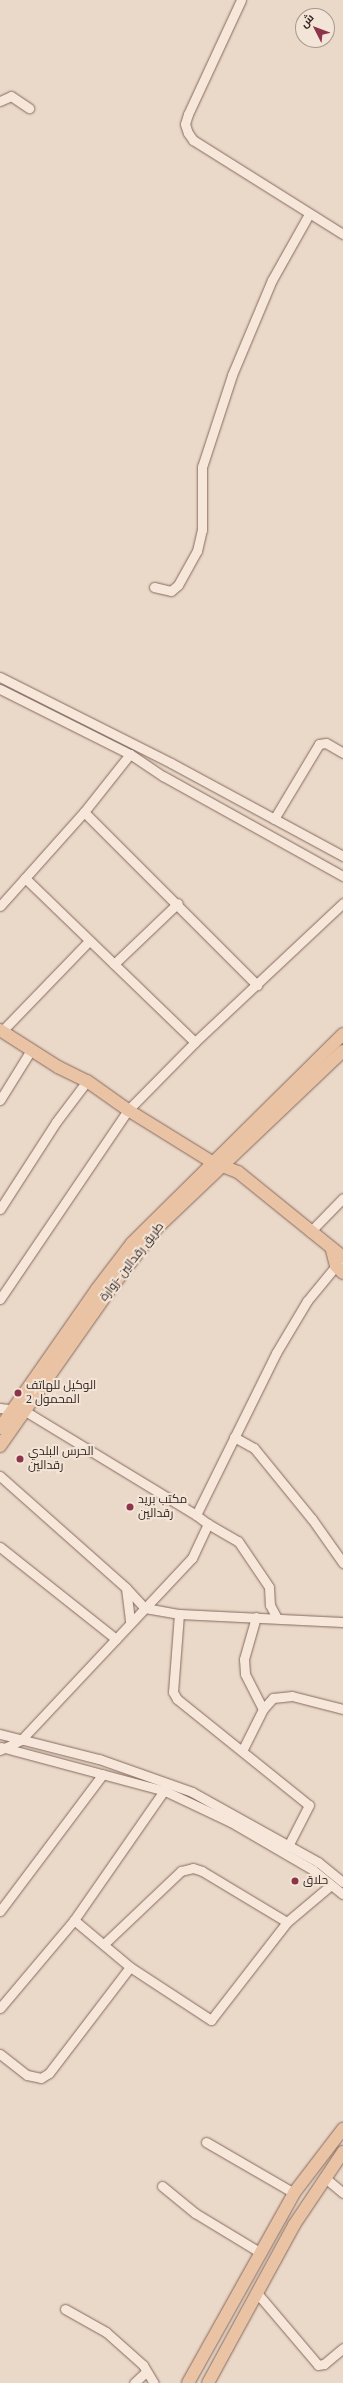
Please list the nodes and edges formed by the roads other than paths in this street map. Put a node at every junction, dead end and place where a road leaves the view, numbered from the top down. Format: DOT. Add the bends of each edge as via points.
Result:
graph roads {
  1 [pos="241,0"];
  2 [pos="0,101"];
  3 [pos="29,108"];
  4 [pos="309,214"];
  5 [pos="343,234"];
  6 [pos="154,587"];
  7 [pos="0,677"];
  8 [pos="0,689"];
  9 [pos="343,753"];
  10 [pos="130,754"];
  11 [pos="84,812"];
  12 [pos="274,819"];
  13 [pos="343,856"];
  14 [pos="343,876"];
  15 [pos="25,878"];
  16 [pos="178,903"];
  17 [pos="343,903"];
  18 [pos="0,906"];
  19 [pos="88,941"];
  20 [pos="114,964"];
  21 [pos="257,985"];
  22 [pos="1,1030"];
  23 [pos="343,1034"];
  24 [pos="195,1042"];
  25 [pos="31,1050"];
  26 [pos="343,1051"];
  27 [pos="87,1081"];
  28 [pos="0,1100"];
  29 [pos="128,1110"];
  30 [pos="218,1163"];
  31 [pos="343,1198"];
  32 [pos="0,1209"];
  33 [pos="310,1232"];
  34 [pos="341,1263"];
  35 [pos="0,1299"];
  36 [pos="0,1408"];
  37 [pos="19,1411"];
  38 [pos="0,1428"];
  39 [pos="234,1437"];
  40 [pos="0,1446"];
  41 [pos="0,1476"];
  42 [pos="196,1515"];
  43 [pos="208,1524"];
  44 [pos="0,1547"];
  45 [pos="343,1563"];
  46 [pos="126,1588"];
  47 [pos="145,1608"];
  48 [pos="179,1614"];
  49 [pos="256,1617"];
  50 [pos="276,1618"];
  51 [pos="343,1622"];
  52 [pos="130,1623"];
  53 [pos="116,1639"];
  54 [pos="263,1709"];
  55 [pos="343,1709"];
  56 [pos="0,1734"];
  57 [pos="21,1740"];
  58 [pos="1,1748"];
  59 [pos="242,1751"];
  60 [pos="103,1774"];
  61 [pos="166,1787"];
  62 [pos="288,1846"];
  63 [pos="343,1882"];
  64 [pos="331,1885"];
  65 [pos="343,1894"];
  66 [pos="0,1911"];
  67 [pos="74,1920"];
  68 [pos="287,1922"];
  69 [pos="105,1943"];
  70 [pos="130,1967"];
  71 [pos="0,2008"];
  72 [pos="0,2054"];
  73 [pos="343,2129"];
  74 [pos="206,2142"];
  75 [pos="343,2152"];
  76 [pos="324,2177"];
  77 [pos="162,2186"];
  78 [pos="294,2193"];
  79 [pos="343,2193"];
  80 [pos="261,2253"];
  81 [pos="257,2293"];
  82 [pos="65,2309"];
  83 [pos="343,2348"];
  84 [pos="146,2372"];
  85 [pos="134,2383"];
  86 [pos="154,2383"];
  87 [pos="188,2383"];
  88 [pos="208,2383"];
  1 -- 4 [label="street" via="188,114 186,128 193,140"];
  2 -- 3 [label="street" via="11,96"];
  4 -- 5 [label="street"];
  4 -- 6 [label="street" via="272,280 232,376 202,467 202,530 189,571 170,591"];
  7 -- 12 [label="street" via="29,689"];
  8 -- 10 [label="street"];
  9 -- 12 [label="street" via="326,743 319,744"];
  10 -- 11 [label="street"];
  10 -- 14 [label="street" via="163,776"];
  11 -- 15 [label="street"];
  11 -- 16 [label="street"];
  12 -- 13 [label="street"];
  15 -- 18 [label="street"];
  15 -- 19 [label="street"];
  16 -- 20 [label="street"];
  16 -- 21 [label="street"];
  17 -- 21 [label="street"];
  19 -- 20 [label="street"];
  19 -- 22 [label="street"];
  20 -- 24 [label="street"];
  21 -- 24 [label="street"];
  22 -- 25 [label="main road"];
  23 -- 30 [label="main road, طريق رقدالين -زوارة"];
  24 -- 29 [label="street"];
  25 -- 27 [label="main road"];
  25 -- 28 [label="street"];
  26 -- 30 [label="main road, طريق رقدالين -زوارة"];
  27 -- 29 [label="main road"];
  27 -- 32 [label="street" via="56,1122"];
  29 -- 30 [label="main road"];
  29 -- 35 [label="street"];
  30 -- 33 [label="main road" via="238,1172"];
  30 -- 37 [label="main road, طريق رقدالين -زوارة" via="156,1229"];
  31 -- 33 [label="street"];
  33 -- 34 [label="main road" via="332,1250"];
  34 -- 39 [label="street" via="303,1308"];
  36 -- 37 [label="street"];
  37 -- 38 [label="main road, طريق رقدالين -زوارة"];
  37 -- 40 [label="main road, طريق رقدالين -زوارة"];
  37 -- 42 [label="street"];
  39 -- 42 [label="street"];
  39 -- 45 [label="street" via="254,1448 312,1519"];
  41 -- 46 [label="street"];
  42 -- 43 [label="street"];
  43 -- 47 [label="street" via="192,1558"];
  43 -- 50 [label="street" via="238,1541 269,1586 270,1605"];
  44 -- 53 [label="street"];
  46 -- 47 [label="street"];
  46 -- 52 [label="street"];
  47 -- 48 [label="street"];
  47 -- 52 [label="street"];
  48 -- 49 [label="street"];
  48 -- 59 [label="street" via="172,1692 177,1699"];
  49 -- 50 [label="street"];
  49 -- 54 [label="street" via="244,1658 245,1674"];
  50 -- 51 [label="street"];
  52 -- 53 [label="street"];
  53 -- 57 [label="street"];
  54 -- 55 [label="street" via="273,1698 292,1696"];
  54 -- 59 [label="street"];
  56 -- 57 [label="street"];
  57 -- 58 [label="street"];
  57 -- 61 [label="street" via="99,1759"];
  58 -- 60 [label="street"];
  59 -- 62 [label="street" via="309,1805"];
  60 -- 61 [label="street"];
  60 -- 66 [label="street"];
  61 -- 62 [label="street" via="192,1792"];
  61 -- 64 [label="street" via="313,1870"];
  61 -- 67 [label="street"];
  62 -- 63 [label="street" via="318,1862"];
  64 -- 65 [label="street"];
  64 -- 68 [label="street"];
  67 -- 69 [label="street"];
  67 -- 71 [label="street"];
  68 -- 69 [label="street" via="193,1868 181,1871"];
  68 -- 70 [label="street" via="211,2020"];
  69 -- 70 [label="street"];
  70 -- 72 [label="street" via="49,2073 41,2078 27,2075"];
  73 -- 78 [label="main road"];
  74 -- 78 [label="street"];
  75 -- 76 [label="main road"];
  76 -- 79 [label="street"];
  76 -- 81 [label="main road"];
  77 -- 80 [label="street" via="195,2213"];
  78 -- 80 [label="main road"];
  80 -- 87 [label="main road"];
  81 -- 83 [label="street" via="318,2365 324,2364"];
  81 -- 88 [label="main road"];
  82 -- 84 [label="street" via="106,2332"];
  84 -- 85 [label="street"];
  84 -- 86 [label="street"];
}
